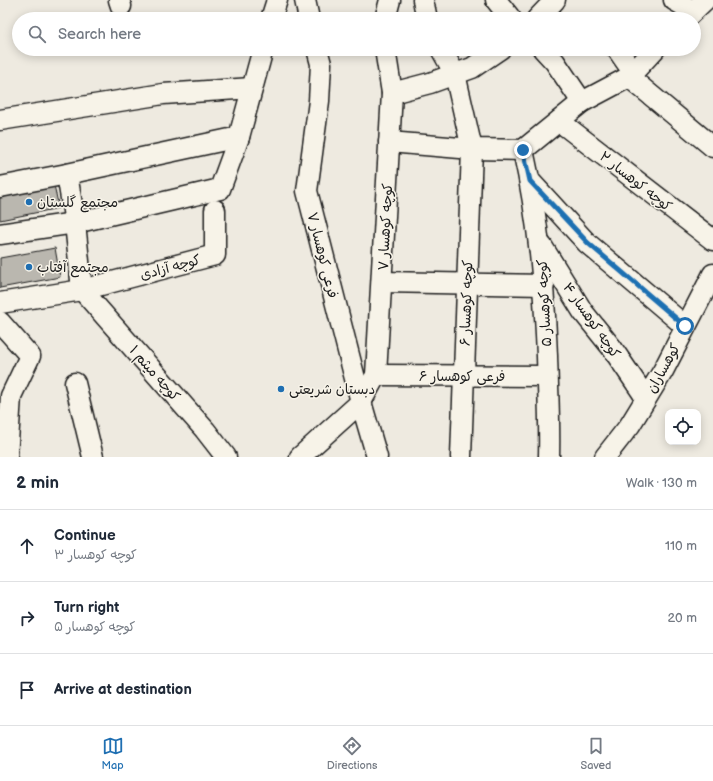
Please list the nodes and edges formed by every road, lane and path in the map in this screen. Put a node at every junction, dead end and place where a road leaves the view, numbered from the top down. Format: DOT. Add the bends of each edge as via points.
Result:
graph roads {
  1 [pos="277,0"];
  2 [pos="305,0"];
  3 [pos="390,0"];
  4 [pos="423,0"];
  5 [pos="496,0"];
  6 [pos="556,0"];
  7 [pos="674,0"];
  8 [pos="694,10"];
  9 [pos="273,12"];
  10 [pos="308,12"];
  11 [pos="387,12"];
  12 [pos="426,12"];
  13 [pos="505,12"];
  14 [pos="544,12"];
  15 [pos="261,56"];
  16 [pos="319,56"];
  17 [pos="386,56"];
  18 [pos="445,56"];
  19 [pos="490,56"];
  20 [pos="549,56"];
  21 [pos="620,56"];
  22 [pos="648,56"];
  23 [pos="455,74"];
  24 [pos="631,74"];
  25 [pos="252,88"];
  26 [pos="392,93"];
  27 [pos="582,102"];
  28 [pos="0,120"];
  29 [pos="559,121"];
  30 [pos="239,137"];
  31 [pos="389,142"];
  32 [pos="713,147"];
  33 [pos="472,149"];
  34 [pos="523,150"];
  35 [pos="67,174"];
  36 [pos="530,181"];
  37 [pos="0,187"];
  38 [pos="215,210"];
  39 [pos="75,223"];
  40 [pos="0,234"];
  41 [pos="713,240"];
  42 [pos="539,241"];
  43 [pos="713,274"];
  44 [pos="382,282"];
  45 [pos="466,284"];
  46 [pos="544,285"];
  47 [pos="82,290"];
  48 [pos="0,303"];
  49 [pos="705,305"];
  50 [pos="0,322"];
  51 [pos="685,326"];
  52 [pos="376,375"];
  53 [pos="464,376"];
  54 [pos="547,376"];
  55 [pos="75,383"];
  56 [pos="6,391"];
  57 [pos="646,398"];
  58 [pos="360,402"];
  59 [pos="216,453"];
  60 [pos="7,457"];
  61 [pos="93,457"];
  62 [pos="300,457"];
  63 [pos="377,457"];
  64 [pos="461,457"];
  65 [pos="549,457"];
  66 [pos="605,457"];
  1 -- 9 [label="street"];
  2 -- 10 [label="street"];
  3 -- 11 [label="street"];
  4 -- 12 [label="street"];
  5 -- 13 [label="street"];
  6 -- 14 [label="street"];
  7 -- 8 [label="street"];
  15 -- 25 [label="street"];
  16 -- 58 [label="street, فرعی کوهسار ۷" via="321,64 319,101 307,191"];
  17 -- 26 [label="street, کوچه کوهسار ۷"];
  18 -- 23 [label="street, کوچه کوهسار ۶"];
  19 -- 23 [label="street" via="472,68"];
  20 -- 27 [label="street"];
  21 -- 24 [label="street"];
  22 -- 24 [label="street"];
  23 -- 26 [label="street"];
  23 -- 33 [label="street, کوچه کوهسار ۶"];
  24 -- 27 [label="street"];
  24 -- 32 [label="street"];
  25 -- 28 [label="street" via="163,94"];
  25 -- 30 [label="street"];
  26 -- 31 [label="street, کوچه کوهسار ۷"];
  27 -- 29 [label="street"];
  29 -- 34 [label="street"];
  29 -- 41 [label="street, کوچه کوهسار ۲"];
  30 -- 35 [label="street"];
  30 -- 39 [label="street" via="220,189"];
  31 -- 33 [label="street"];
  31 -- 44 [label="street, کوچه کوهسار ۷"];
  33 -- 34 [label="street"];
  33 -- 45 [label="street, کوچه کوهسار ۶"];
  34 -- 36 [label="street, کوچه کوهسار ۵"];
  35 -- 37 [label="street"];
  35 -- 39 [label="street"];
  36 -- 42 [label="street, کوچه کوهسار ۵"];
  36 -- 51 [label="street" via="588,243"];
  38 -- 47 [label="street, کوچه آزادی" via="215,255"];
  39 -- 40 [label="street"];
  39 -- 47 [label="street"];
  42 -- 46 [label="street, کوچه کوهسار ۵"];
  42 -- 57 [label="street, کوچه کوهسار ۴" via="582,312 612,348"];
  43 -- 49 [label="street, کوهساران"];
  44 -- 45 [label="street"];
  44 -- 52 [label="street, کوچه کوهسار ۷"];
  45 -- 46 [label="street"];
  45 -- 53 [label="street, کوچه کوهسار ۶"];
  46 -- 54 [label="street, کوچه کوهسار ۵"];
  47 -- 48 [label="street"];
  47 -- 59 [label="street, کوچه میثم ۱"];
  49 -- 51 [label="street, کوهساران"];
  50 -- 56 [label="street" via="30,356"];
  51 -- 57 [label="street, کوهساران" via="663,371"];
  52 -- 53 [label="street, فرعی کوهسار ۶"];
  52 -- 58 [label="street, کوچه کوهسار ۷"];
  53 -- 54 [label="street, فرعی کوهسار ۶"];
  53 -- 64 [label="street, کوچه کوهسار ۶"];
  54 -- 65 [label="street, کوچه کوهسار ۵"];
  55 -- 61 [label="street"];
  56 -- 60 [label="street"];
  57 -- 66 [label="street, کوهساران" via="630,425"];
  58 -- 62 [label="street, کوچه کوهسار ۷"];
  58 -- 63 [label="street, فرعی کوهسار ۷"];
}
